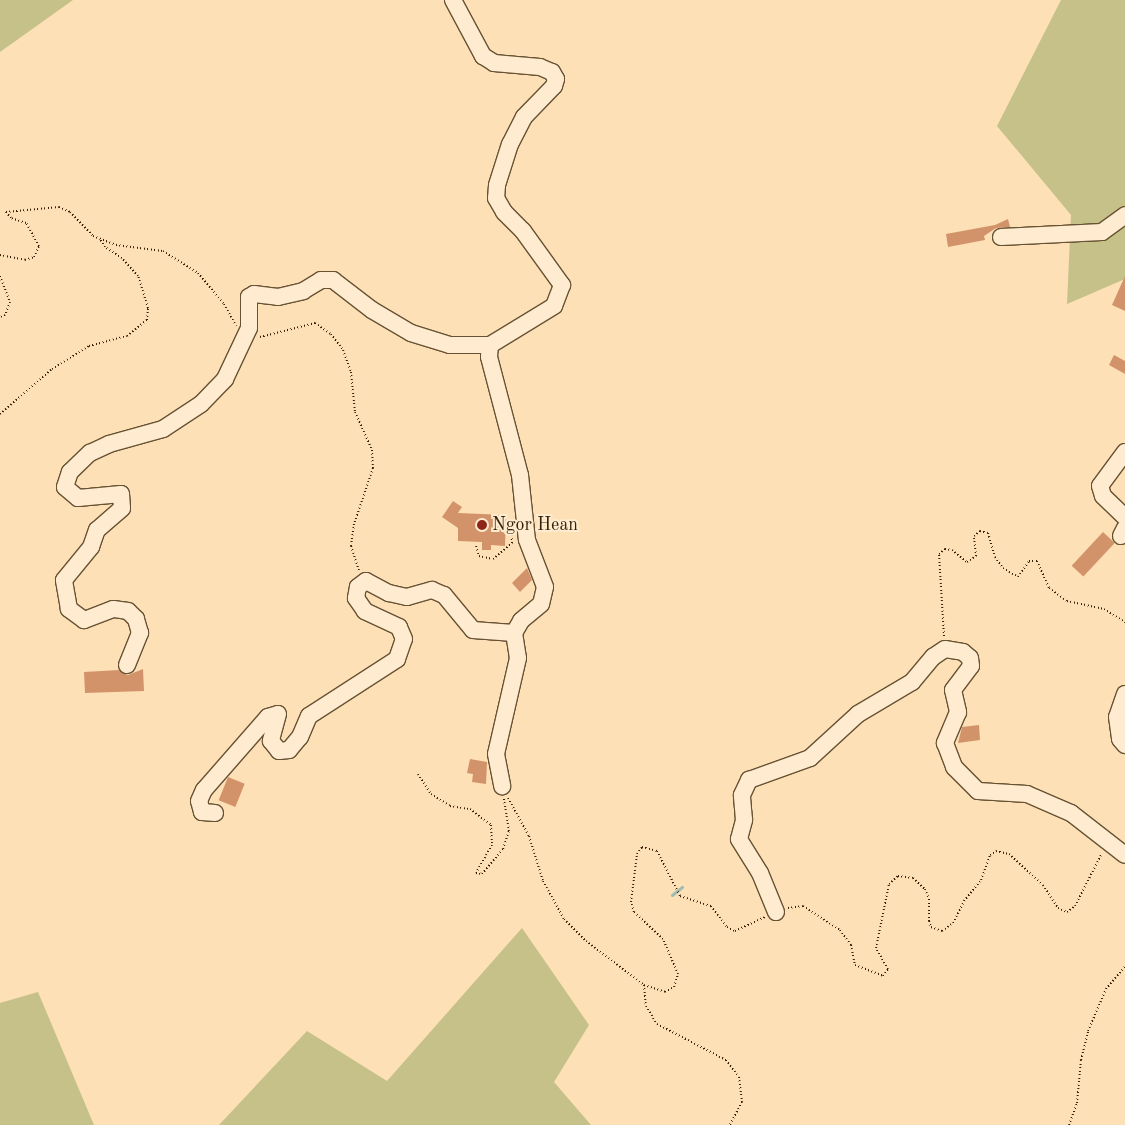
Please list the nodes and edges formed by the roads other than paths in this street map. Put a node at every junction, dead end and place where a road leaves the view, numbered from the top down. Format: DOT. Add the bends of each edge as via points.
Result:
graph roads {
  1 [pos="453,0"];
  2 [pos="1125,206"];
  3 [pos="1125,214"];
  4 [pos="1001,237"];
  5 [pos="484,348"];
  6 [pos="1125,452"];
  7 [pos="1125,517"];
  8 [pos="514,633"];
  9 [pos="127,665"];
  10 [pos="1125,694"];
  11 [pos="1125,745"];
  12 [pos="502,786"];
  13 [pos="215,813"];
  14 [pos="1125,856"];
  15 [pos="776,912"];
  1 -- 5 [label="street" via="483,56 494,63 540,67 552,72 556,79 554,86 528,112 510,144 496,198 558,277 562,285 559,300 542,314"];
  2 -- 3 [label="street"];
  3 -- 4 [label="street" via="1102,232"];
  5 -- 8 [label="street" via="520,475 527,540 542,573 544,596 541,604 516,626"];
  5 -- 9 [label="street" via="450,344 411,333 372,310 333,280 321,280 303,291 278,297 254,294 249,297 249,328 225,380 201,404 164,429 109,444 90,454 70,472 65,486 78,498 121,494 122,508 97,530 90,547 64,580 69,609 84,620 113,609 128,611 136,619 140,633"];
  6 -- 7 [label="street" via="1100,486 1102,496"];
  8 -- 12 [label="street" via="518,658 496,754"];
  8 -- 13 [label="street" via="474,630 444,595 432,590 407,597 389,593 366,581 358,587 356,598 365,611 399,627 404,639 397,659 309,716 300,737 289,750 279,751 271,741 278,714 268,717 204,790 199,802 202,812"];
  10 -- 11 [label="street" via="1117,716 1120,739"];
  14 -- 15 [label="street" via="1072,813 1028,794 978,791 954,767 945,743 958,712 953,690 971,666 970,658 962,652 945,649 933,657 912,682 858,714 810,758 749,780 742,795 744,820 739,839 760,873"];
}
